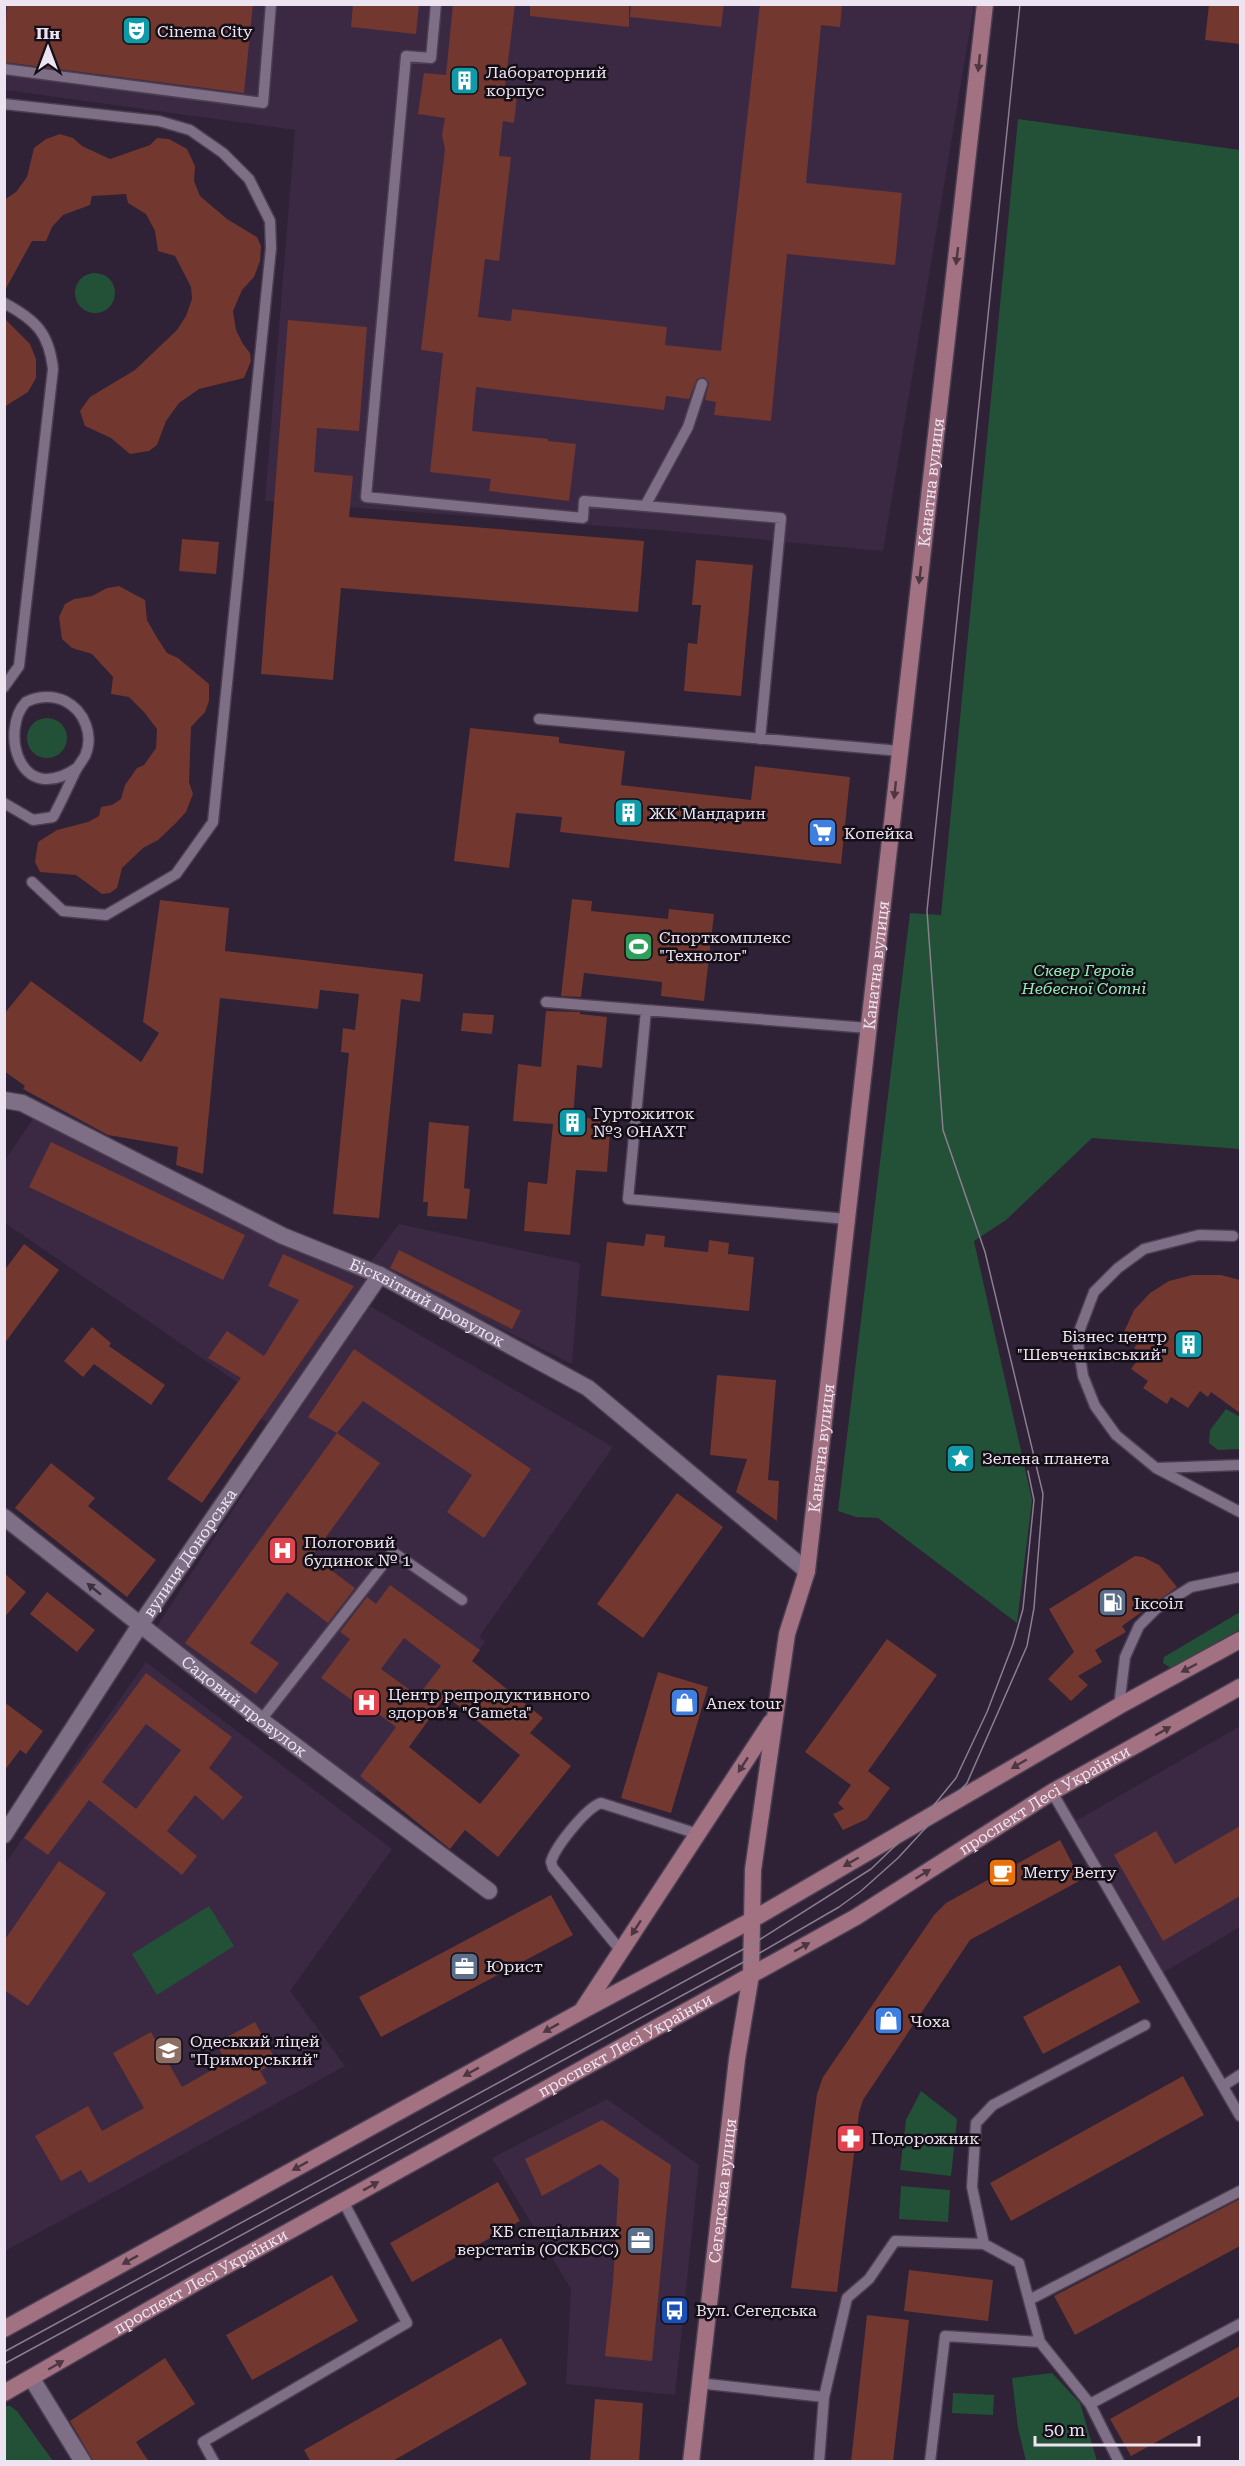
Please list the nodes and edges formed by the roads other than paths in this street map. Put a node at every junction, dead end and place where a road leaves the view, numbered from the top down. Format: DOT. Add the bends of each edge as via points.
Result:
graph roads {
  1 [pos="271,4"];
  2 [pos="436,4"];
  3 [pos="985,4"];
  4 [pos="4,69"];
  5 [pos="4,104"];
  6 [pos="4,303"];
  7 [pos="702,384"];
  8 [pos="645,506"];
  9 [pos="4,687"];
  10 [pos="539,719"];
  11 [pos="760,739"];
  12 [pos="5,740"];
  13 [pos="900,751"];
  14 [pos="77,768"];
  15 [pos="4,803"];
  16 [pos="32,882"];
  17 [pos="546,1002"];
  18 [pos="646,1010"];
  19 [pos="868,1028"];
  20 [pos="4,1100"];
  21 [pos="847,1220"];
  22 [pos="1233,1236"];
  23 [pos="380,1275"];
  24 [pos="1240,1465"];
  25 [pos="1156,1468"];
  26 [pos="1240,1512"];
  27 [pos="4,1517"];
  28 [pos="807,1571"];
  29 [pos="1240,1577"];
  30 [pos="462,1600"];
  31 [pos="140,1625"];
  32 [pos="1240,1640"];
  33 [pos="1240,1687"];
  34 [pos="1119,1706"];
  35 [pos="775,1716"];
  36 [pos="261,1720"];
  37 [pos="1052,1792"];
  38 [pos="4,1834"];
  39 [pos="698,1834"];
  40 [pos="489,1891"];
  41 [pos="750,1921"];
  42 [pos="621,1951"];
  43 [pos="751,1975"];
  44 [pos="582,2010"];
  45 [pos="1145,2025"];
  46 [pos="1240,2075"];
  47 [pos="1223,2086"];
  48 [pos="1240,2116"];
  49 [pos="1240,2191"];
  50 [pos="343,2202"];
  51 [pos="984,2244"];
  52 [pos="1029,2300"];
  53 [pos="1240,2324"];
  54 [pos="4,2329"];
  55 [pos="1040,2342"];
  56 [pos="32,2379"];
  57 [pos="698,2383"];
  58 [pos="4,2393"];
  59 [pos="824,2397"];
  60 [pos="1090,2404"];
  61 [pos="82,2462"];
  62 [pos="214,2462"];
  63 [pos="691,2462"];
  64 [pos="819,2462"];
  65 [pos="930,2462"];
  66 [pos="1119,2462"];
  1 -- 4 [label="lane" via="262,103"];
  2 -- 8 [label="lane" via="431,58 406,56 366,497 583,518 584,501"];
  3 -- 13 [label="main road, Канатна вулиця, one-way"];
  5 -- 16 [label="lane" via="159,121 190,130 223,153 249,179 270,222 271,248 213,822 176,874 106,915 63,911"];
  6 -- 9 [label="lane" via="28,315 42,332 51,350 53,369 19,666"];
  7 -- 8 [label="lane" via="688,427"];
  8 -- 11 [label="lane" via="781,518"];
  10 -- 11 [label="lane"];
  11 -- 13 [label="lane"];
  12 -- 14 [label="lane" via="15,765 37,779 52,780"];
  12 -- 14 [label="lane" via="6,727 21,705 33,699 59,698 72,705 87,728 87,749"];
  13 -- 19 [label="main road, Канатна вулиця, one-way"];
  14 -- 15 [label="lane" via="53,817 33,820"];
  17 -- 18 [label="lane"];
  18 -- 19 [label="lane"];
  18 -- 21 [label="lane" via="628,1199"];
  19 -- 21 [label="main road, Канатна вулиця"];
  20 -- 23 [label="street, Бісквітний провулок" via="22,1103 283,1236"];
  21 -- 28 [label="main road, Канатна вулиця"];
  22 -- 25 [label="lane" via="1199,1235 1144,1249 1094,1292 1077,1336 1083,1376 1095,1406 1116,1436"];
  23 -- 28 [label="street, Бісквітний провулок" via="588,1388"];
  23 -- 31 [label="street, вулиця Донорська"];
  24 -- 25 [label="lane"];
  25 -- 26 [label="lane"];
  31 -- 27 [label="street, Садовий провулок, one-way"];
  28 -- 35 [label="main road, Канатна вулиця" via="788,1634"];
  29 -- 34 [label="lane" via="1191,1587 1156,1609 1139,1626 1125,1657"];
  30 -- 36 [label="lane" via="393,1552"];
  31 -- 36 [label="street, Садовий провулок"];
  31 -- 38 [label="street, вулиця Донорська"];
  32 -- 34 [label="main road, one-way"];
  37 -- 33 [label="main road, проспект Лесі Українки, one-way"];
  34 -- 41 [label="main road, one-way"];
  35 -- 39 [label="main road, one-way"];
  35 -- 41 [label="main road, Канатна вулиця" via="753,1870"];
  36 -- 40 [label="street, Садовий провулок"];
  43 -- 37 [label="main road, проспект Лесі Українки, one-way" via="856,1917"];
  37 -- 47 [label="lane"];
  39 -- 42 [label="main road, one-way"];
  39 -- 42 [label="lane" via="601,1803 590,1809 553,1855 551,1862 557,1873"];
  41 -- 43 [label="main road, Сегедська вулиця"];
  41 -- 44 [label="main road"];
  42 -- 44 [label="main road"];
  50 -- 43 [label="main road, проспект Лесі Українки, one-way"];
  43 -- 57 [label="main road, Сегедська вулиця"];
  44 -- 54 [label="main road, one-way"];
  45 -- 51 [label="lane" via="993,2105 976,2123 972,2187"];
  46 -- 47 [label="lane"];
  47 -- 48 [label="lane"];
  49 -- 52 [label="lane"];
  56 -- 50 [label="main road, проспект Лесі Українки, one-way"];
  50 -- 62 [label="lane" via="407,2323 203,2442"];
  51 -- 52 [label="lane" via="1019,2263"];
  51 -- 59 [label="lane" via="895,2241 869,2279 847,2298"];
  52 -- 55 [label="lane"];
  53 -- 60 [label="lane"];
  55 -- 60 [label="lane"];
  55 -- 65 [label="lane" via="945,2336"];
  56 -- 58 [label="main road, проспект Лесі Українки"];
  56 -- 61 [label="street"];
  57 -- 59 [label="lane"];
  57 -- 63 [label="main road, Сегедська вулиця"];
  59 -- 64 [label="lane"];
  60 -- 66 [label="lane"];
}
